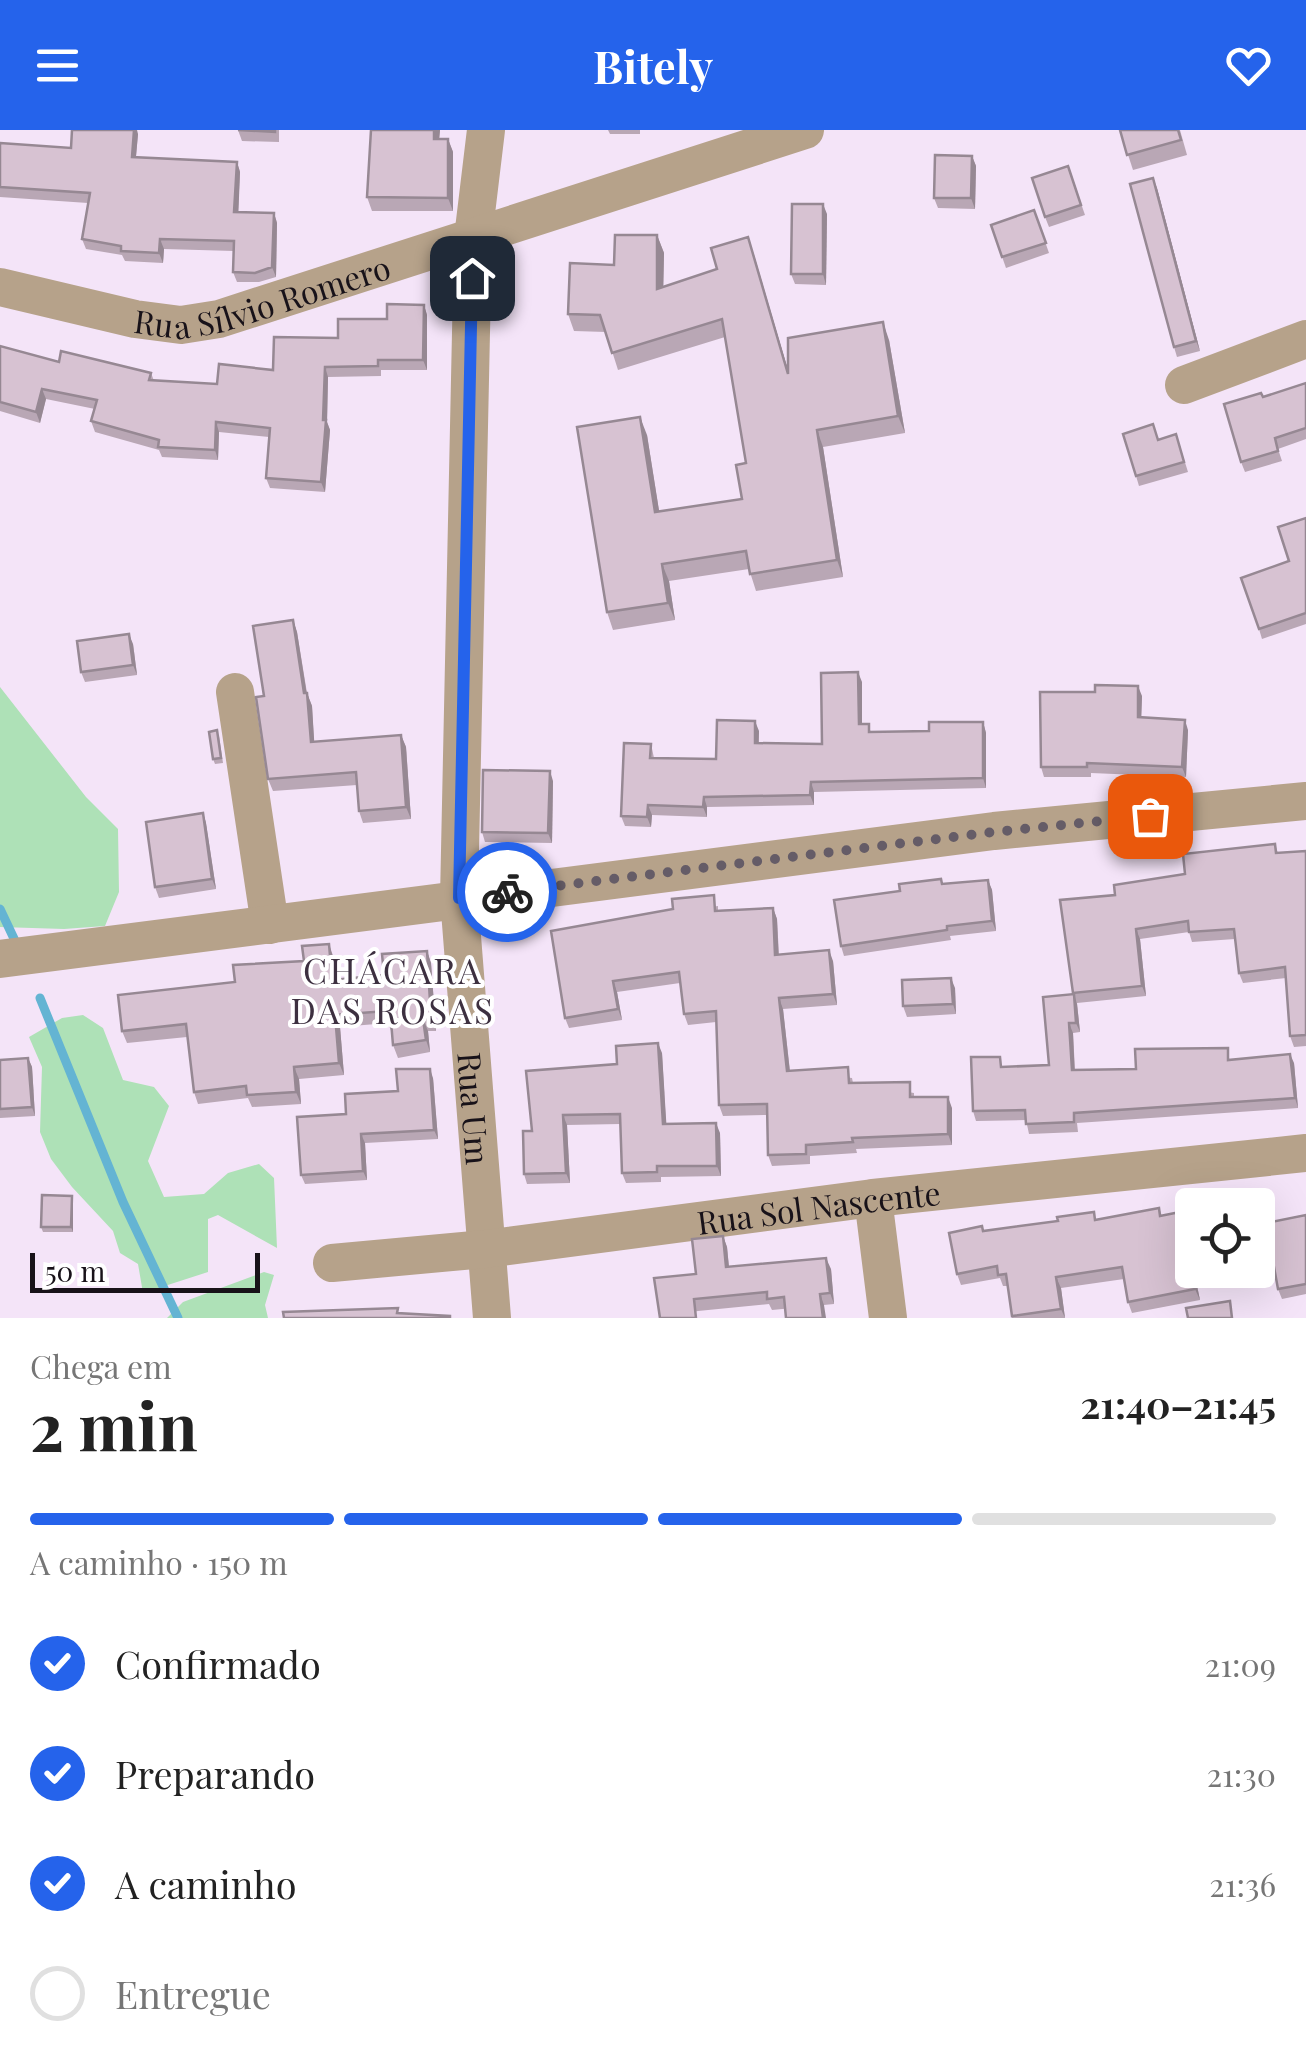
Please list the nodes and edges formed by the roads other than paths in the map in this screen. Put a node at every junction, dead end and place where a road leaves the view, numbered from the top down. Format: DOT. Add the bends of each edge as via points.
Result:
graph roads {
  1 [pos="486,130"];
  2 [pos="805,130"];
  3 [pos="473,238"];
  4 [pos="0,288"];
  5 [pos="1306,340"];
  6 [pos="1184,384"];
  7 [pos="235,692"];
  8 [pos="1306,801"];
  9 [pos="459,898"];
  10 [pos="270,925"];
  11 [pos="0,960"];
  12 [pos="1306,1153"];
  13 [pos="873,1198"];
  14 [pos="485,1248"];
  15 [pos="332,1263"];
  16 [pos="492,1318"];
  17 [pos="888,1318"];
  1 -- 3 [label="street, Rua Um"];
  2 -- 3 [label="street, Rua Sílvio Romero"];
  3 -- 4 [label="street, Rua Sílvio Romero" via="271,304 181,325"];
  3 -- 9 [label="street, Rua Um"];
  5 -- 6 [label="street"];
  7 -- 10 [label="street"];
  8 -- 9 [label="street"];
  9 -- 10 [label="street"];
  9 -- 14 [label="street, Rua Um"];
  10 -- 11 [label="street"];
  12 -- 13 [label="street, Rua Sol Nascente"];
  13 -- 14 [label="street, Rua Sol Nascente"];
  13 -- 17 [label="street"];
  14 -- 15 [label="street, Rua Sol Nascente"];
  14 -- 16 [label="street, Rua Um"];
}
